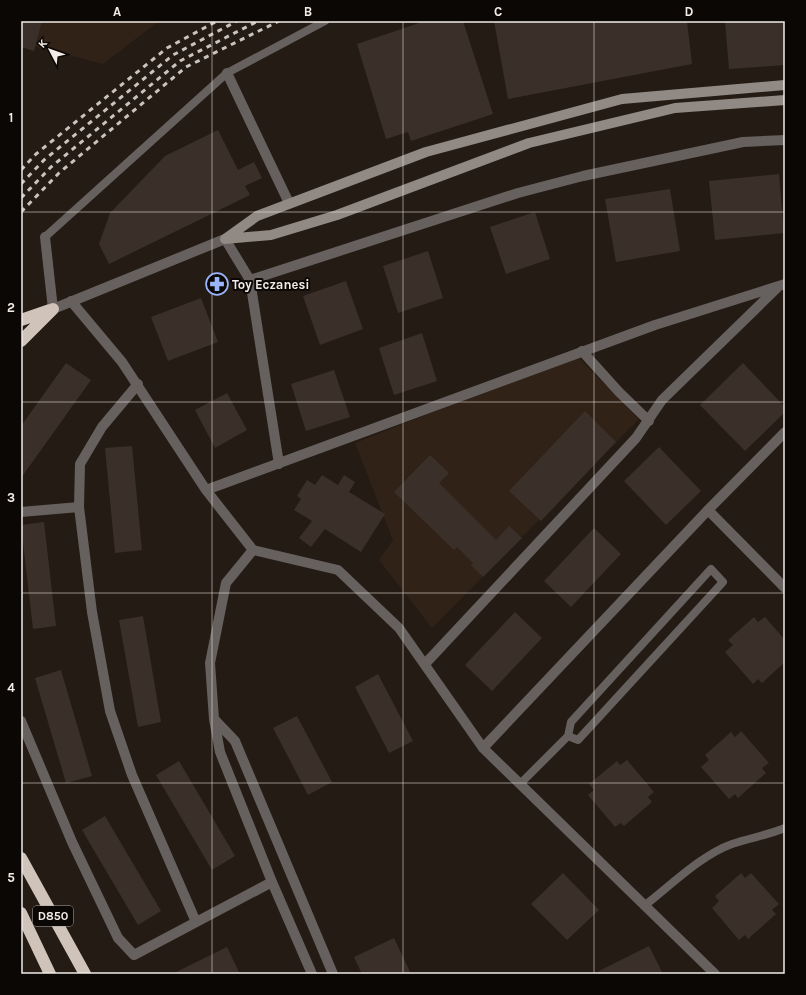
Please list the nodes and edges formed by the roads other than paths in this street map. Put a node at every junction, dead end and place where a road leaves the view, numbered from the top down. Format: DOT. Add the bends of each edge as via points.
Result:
graph roads {
  1 [pos="325,21"];
  2 [pos="227,73"];
  3 [pos="785,85"];
  4 [pos="785,100"];
  5 [pos="785,140"];
  6 [pos="289,203"];
  7 [pos="44,236"];
  8 [pos="225,239"];
  9 [pos="250,280"];
  10 [pos="783,285"];
  11 [pos="71,301"];
  12 [pos="53,309"];
  13 [pos="21,320"];
  14 [pos="21,331"];
  15 [pos="21,341"];
  16 [pos="582,351"];
  17 [pos="138,384"];
  18 [pos="649,421"];
  19 [pos="785,432"];
  20 [pos="279,464"];
  21 [pos="206,490"];
  22 [pos="79,507"];
  23 [pos="708,510"];
  24 [pos="21,512"];
  25 [pos="253,550"];
  26 [pos="785,588"];
  27 [pos="425,664"];
  28 [pos="214,719"];
  29 [pos="21,721"];
  30 [pos="568,736"];
  31 [pos="483,748"];
  32 [pos="520,784"];
  33 [pos="785,828"];
  34 [pos="21,858"];
  35 [pos="272,882"];
  36 [pos="644,906"];
  37 [pos="21,914"];
  38 [pos="196,922"];
  39 [pos="50,974"];
  40 [pos="85,974"];
  41 [pos="312,974"];
  42 [pos="333,974"];
  43 [pos="715,974"];
  1 -- 2 [label="lane"];
  2 -- 6 [label="street"];
  2 -- 7 [label="lane"];
  3 -- 6 [label="street" via="622,99 426,152"];
  4 -- 8 [label="street" via="675,108 529,143 337,215 271,235"];
  5 -- 9 [label="street" via="743,142 583,176 526,191"];
  6 -- 8 [label="street" via="257,216"];
  7 -- 12 [label="street"];
  8 -- 9 [label="street"];
  8 -- 11 [label="street"];
  9 -- 20 [label="street"];
  10 -- 16 [label="street"];
  10 -- 18 [label="street" via="662,400"];
  11 -- 12 [label="street"];
  11 -- 17 [label="street"];
  12 -- 13 [label="highway"];
  12 -- 14 [label="highway"];
  12 -- 15 [label="highway"];
  16 -- 18 [label="street"];
  16 -- 20 [label="street"];
  17 -- 21 [label="street"];
  17 -- 22 [label="street" via="102,427 80,464"];
  18 -- 27 [label="street"];
  19 -- 23 [label="street"];
  20 -- 21 [label="street"];
  21 -- 25 [label="street"];
  22 -- 24 [label="street"];
  22 -- 38 [label="street" via="92,612 110,711 132,775"];
  23 -- 26 [label="street"];
  23 -- 31 [label="street"];
  25 -- 27 [label="street" via="338,570 399,628"];
  25 -- 28 [label="street" via="226,583 210,662"];
  27 -- 31 [label="street"];
  28 -- 35 [label="street" via="220,752"];
  28 -- 42 [label="street" via="235,741"];
  29 -- 38 [label="street" via="72,842 118,938 134,955"];
  30 -- 30 [label="lane" via="570,722 711,570 723,582 578,740"];
  30 -- 32 [label="lane"];
  31 -- 32 [label="street"];
  32 -- 36 [label="street"];
  33 -- 36 [label="lane" via="716,851"];
  34 -- 40 [label="highway, D850"];
  35 -- 38 [label="street"];
  35 -- 41 [label="street"];
  36 -- 43 [label="street"];
  37 -- 39 [label="highway, D850"];
}
